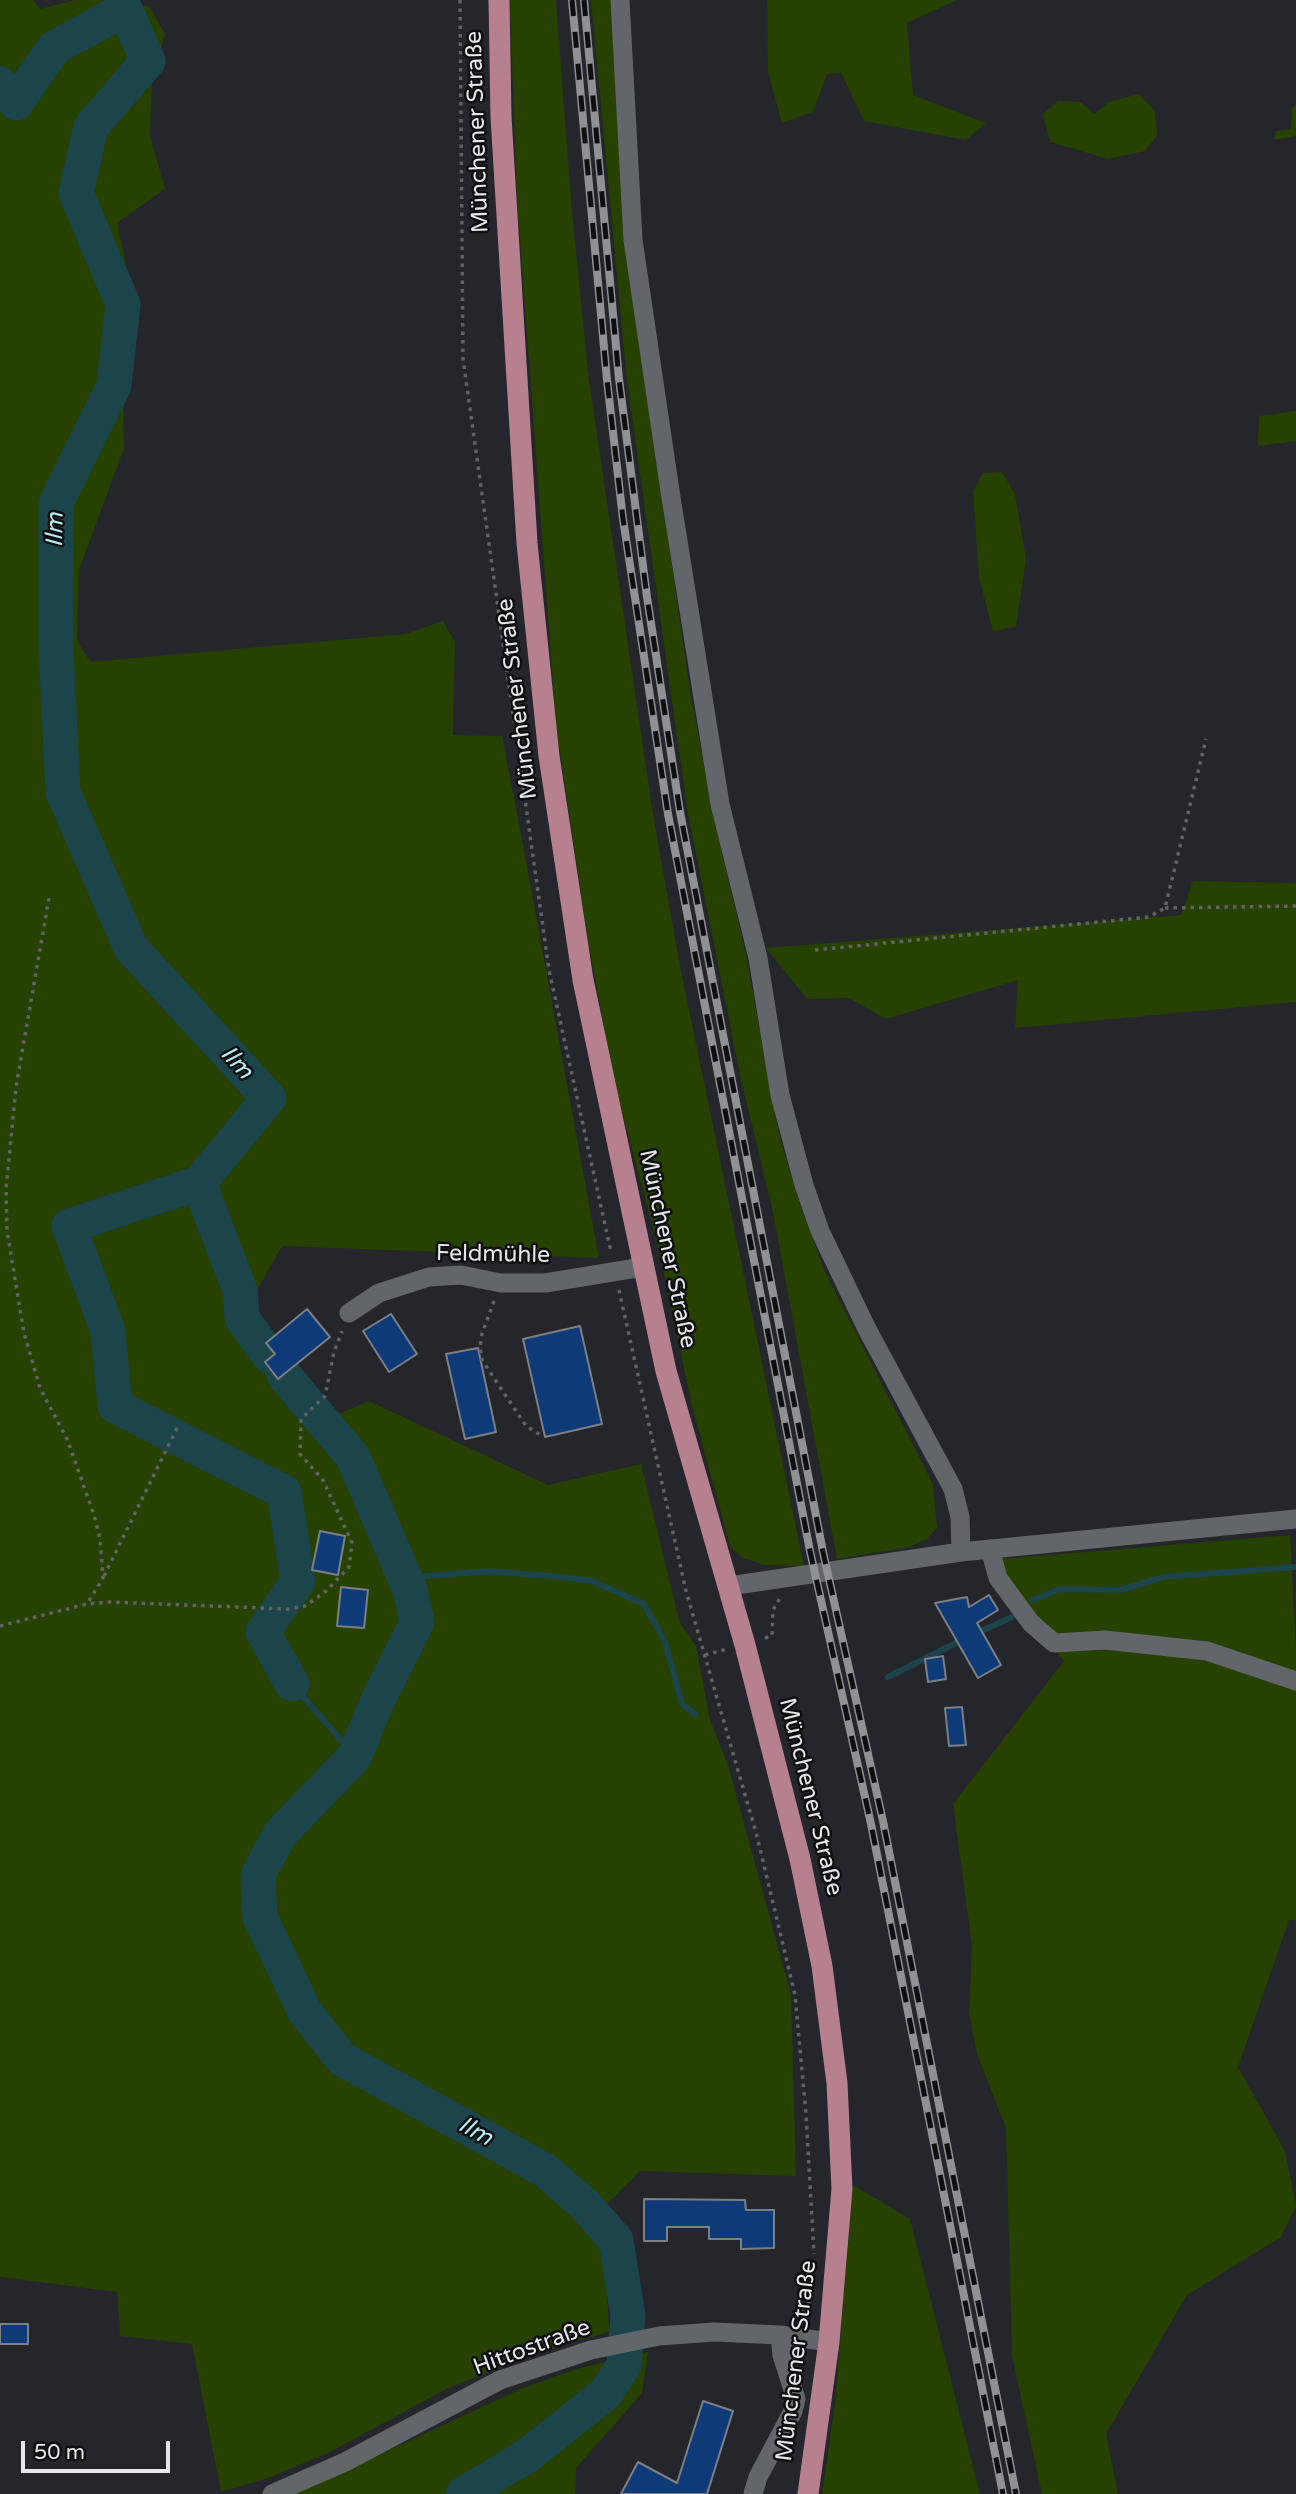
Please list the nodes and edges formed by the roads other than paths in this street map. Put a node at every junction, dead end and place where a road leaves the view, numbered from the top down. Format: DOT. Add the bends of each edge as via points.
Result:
graph roads {
  1 [pos="499,0"];
  2 [pos="620,0"];
  3 [pos="643,1267"];
  4 [pos="349,1313"];
  5 [pos="1296,1519"];
  6 [pos="990,1549"];
  7 [pos="961,1552"];
  8 [pos="729,1586"];
  9 [pos="1296,1681"];
  10 [pos="780,2335"];
  11 [pos="829,2342"];
  12 [pos="272,2494"];
  13 [pos="753,2494"];
  14 [pos="808,2494"];
  1 -- 3 [label="main road, Münchener Straße" via="501,117 527,543 549,756 583,980"];
  2 -- 7 [label="street" via="634,240 670,492 720,804 758,958 780,1095 820,1231 953,1489"];
  3 -- 4 [label="street, Feldmühle" via="567,1280 501,1283 461,1275 429,1277 379,1293"];
  3 -- 8 [label="main road, Münchener Straße" via="666,1371"];
  5 -- 6 [label="street"];
  6 -- 7 [label="street"];
  6 -- 9 [label="street" via="998,1578 1031,1623 1054,1643 1105,1640 1207,1651"];
  7 -- 8 [label="street"];
  8 -- 11 [label="main road, Münchener Straße" via="800,1859 822,1966 837,2083 842,2189"];
  10 -- 11 [label="street, Hittostraße"];
  10 -- 12 [label="street, Hittostraße" via="714,2332 659,2336 592,2350 500,2380 345,2462"];
  10 -- 13 [label="street" via="796,2399"];
  11 -- 14 [label="main road, Münchener Straße"];
}
